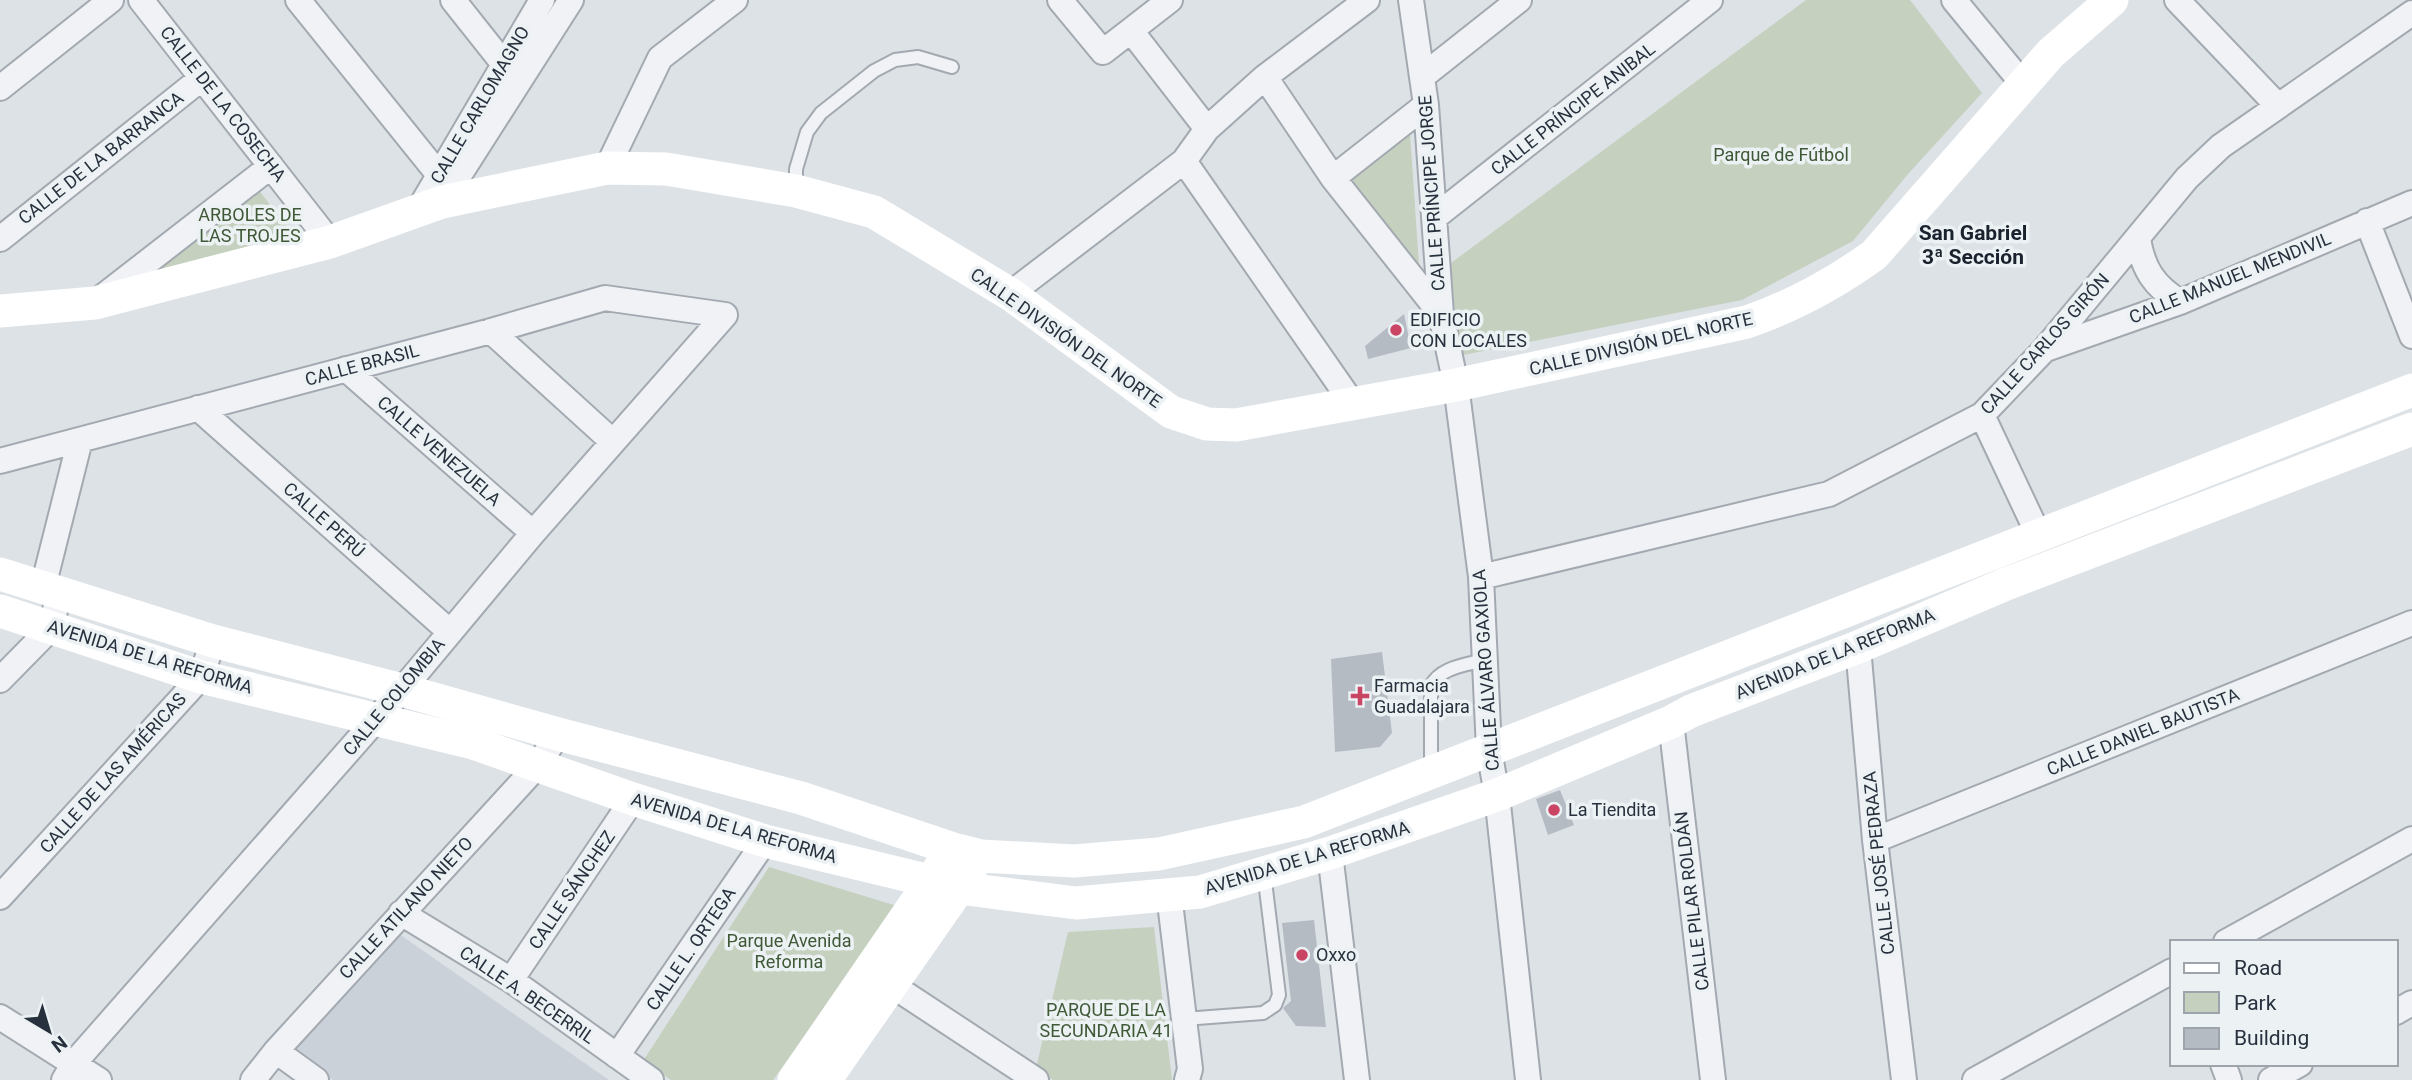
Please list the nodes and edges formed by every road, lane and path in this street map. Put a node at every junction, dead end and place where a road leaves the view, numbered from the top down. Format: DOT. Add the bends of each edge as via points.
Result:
graph roads {
  1 [pos="111,0"];
  2 [pos="141,0"];
  3 [pos="298,0"];
  4 [pos="453,0"];
  5 [pos="542,0"];
  6 [pos="571,0"];
  7 [pos="735,0"];
  8 [pos="1060,0"];
  9 [pos="1170,0"];
  10 [pos="1367,0"];
  11 [pos="1410,0"];
  12 [pos="1519,0"];
  13 [pos="1710,0"];
  14 [pos="1954,0"];
  15 [pos="2112,0"];
  16 [pos="2178,0"];
  17 [pos="2412,13"];
  18 [pos="1132,32"];
  19 [pos="515,67"];
  20 [pos="952,68"];
  21 [pos="1423,76"];
  22 [pos="1265,77"];
  23 [pos="202,78"];
  24 [pos="2023,85"];
  25 [pos="0,88"];
  26 [pos="1426,105"];
  27 [pos="2278,106"];
  28 [pos="1207,129"];
  29 [pos="1184,161"];
  30 [pos="271,166"];
  31 [pos="607,168"];
  32 [pos="1334,178"];
  33 [pos="796,191"];
  34 [pos="433,196"];
  35 [pos="2412,203"];
  36 [pos="1435,217"];
  37 [pos="2367,221"];
  38 [pos="0,239"];
  39 [pos="2138,239"];
  40 [pos="330,242"];
  41 [pos="1010,294"];
  42 [pos="2180,302"];
  43 [pos="95,303"];
  44 [pos="0,311"];
  45 [pos="1441,314"];
  46 [pos="725,315"];
  47 [pos="491,331"];
  48 [pos="2412,336"];
  49 [pos="2045,349"];
  50 [pos="346,369"];
  51 [pos="1456,385"];
  52 [pos="2412,390"];
  53 [pos="1353,404"];
  54 [pos="198,408"];
  55 [pos="1982,415"];
  56 [pos="2412,429"];
  57 [pos="80,440"];
  58 [pos="612,441"];
  59 [pos="0,461"];
  60 [pos="533,533"];
  61 [pos="2039,536"];
  62 [pos="0,574"];
  63 [pos="1481,577"];
  64 [pos="51,590"];
  65 [pos="0,611"];
  66 [pos="2412,623"];
  67 [pos="52,627"];
  68 [pos="449,631"];
  69 [pos="213,641"];
  70 [pos="1858,646"];
  71 [pos="1485,660"];
  72 [pos="201,677"];
  73 [pos="0,680"];
  74 [pos="402,690"];
  75 [pos="376,718"];
  76 [pos="1671,722"];
  77 [pos="558,734"];
  78 [pos="1489,750"];
  79 [pos="538,765"];
  80 [pos="1431,772"];
  81 [pos="1497,795"];
  82 [pos="633,799"];
  83 [pos="2412,839"];
  84 [pos="1875,840"];
  85 [pos="765,841"];
  86 [pos="967,853"];
  87 [pos="1330,853"];
  88 [pos="1264,873"];
  89 [pos="945,885"];
  90 [pos="1169,894"];
  91 [pos="0,897"];
  92 [pos="401,913"];
  93 [pos="2230,940"];
  94 [pos="2170,972"];
  95 [pos="880,978"];
  96 [pos="511,980"];
  97 [pos="0,1017"];
  98 [pos="1184,1019"];
  99 [pos="276,1051"];
  100 [pos="617,1056"];
  101 [pos="2296,1066"];
  102 [pos="69,1071"];
  103 [pos="1021,1076"];
  104 [pos="99,1080"];
  105 [pos="253,1080"];
  106 [pos="316,1080"];
  107 [pos="651,1080"];
  108 [pos="794,1080"];
  109 [pos="825,1080"];
  110 [pos="1187,1080"];
  111 [pos="1357,1080"];
  112 [pos="1528,1080"];
  113 [pos="1713,1080"];
  114 [pos="1904,1080"];
  115 [pos="1975,1080"];
  116 [pos="2271,1080"];
  1 -- 25 [label="street"];
  2 -- 23 [label="street, CALLE DE LA COSECHA"];
  3 -- 34 [label="street"];
  4 -- 19 [label="street"];
  5 -- 19 [label="street, CALLE CARLOMAGNO"];
  6 -- 19 [label="street, CALLE CARLOMAGNO"];
  7 -- 31 [label="street" via="660,58"];
  8 -- 18 [label="street" via="1103,52"];
  9 -- 18 [label="street"];
  10 -- 22 [label="street"];
  11 -- 21 [label="street, CALLE PRÍNCIPE JORGE"];
  12 -- 21 [label="street"];
  13 -- 36 [label="street, CALLE PRÍNCIPE ANIBAL"];
  14 -- 24 [label="street"];
  15 -- 24 [label="main road, CALLE DIVISIÓN DEL NORTE" via="2051,53"];
  16 -- 27 [label="street"];
  17 -- 27 [label="street, CALLE CARLOS GIRÓN"];
  18 -- 28 [label="street"];
  19 -- 34 [label="street, CALLE CARLOMAGNO"];
  20 -- 33 [label="lane" via="918,57 895,60 874,71 821,113 807,132 796,169"];
  21 -- 26 [label="street, CALLE PRÍNCIPE JORGE"];
  22 -- 28 [label="street"];
  22 -- 32 [label="street"];
  23 -- 30 [label="street, CALLE DE LA COSECHA"];
  23 -- 38 [label="street, CALLE DE LA BARRANCA"];
  24 -- 51 [label="main road, CALLE DIVISIÓN DEL NORTE" via="1874,255 1783,310 1747,322"];
  26 -- 32 [label="street"];
  26 -- 36 [label="street, CALLE PRÍNCIPE JORGE"];
  27 -- 39 [label="street, CALLE CARLOS GIRÓN" via="2212,154"];
  28 -- 29 [label="street"];
  29 -- 41 [label="street"];
  29 -- 53 [label="street"];
  30 -- 40 [label="street, CALLE DE LA COSECHA"];
  30 -- 43 [label="street"];
  31 -- 33 [label="main road, CALLE DIVISIÓN DEL NORTE" via="666,169"];
  31 -- 34 [label="main road, CALLE DIVISIÓN DEL NORTE"];
  32 -- 45 [label="street"];
  33 -- 41 [label="main road, CALLE DIVISIÓN DEL NORTE" via="874,212"];
  34 -- 40 [label="main road, CALLE DIVISIÓN DEL NORTE"];
  35 -- 37 [label="street, CALLE MANUEL MENDIVIL"];
  36 -- 45 [label="street, CALLE PRÍNCIPE JORGE"];
  37 -- 42 [label="street, CALLE MANUEL MENDIVIL"];
  37 -- 48 [label="street"];
  39 -- 42 [label="street" via="2150,276"];
  39 -- 49 [label="street, CALLE CARLOS GIRÓN"];
  40 -- 43 [label="main road, CALLE DIVISIÓN DEL NORTE"];
  41 -- 53 [label="main road, CALLE DIVISIÓN DEL NORTE" via="1171,412 1207,424 1236,425"];
  42 -- 49 [label="street, CALLE MANUEL MENDIVIL"];
  43 -- 44 [label="main road, CALLE DIVISIÓN DEL NORTE"];
  45 -- 51 [label="street, CALLE PRÍNCIPE JORGE"];
  46 -- 47 [label="street, CALLE BRASIL" via="605,298"];
  46 -- 58 [label="street, CALLE COLOMBIA"];
  47 -- 50 [label="street, CALLE BRASIL"];
  47 -- 58 [label="street"];
  49 -- 55 [label="street, CALLE CARLOS GIRÓN"];
  50 -- 54 [label="street, CALLE BRASIL"];
  50 -- 60 [label="street, CALLE VENEZUELA"];
  51 -- 53 [label="main road, CALLE DIVISIÓN DEL NORTE"];
  51 -- 63 [label="street, CALLE ÁLVARO GAXIOLA"];
  52 -- 61 [label="main road, AVENIDA DE LA REFORMA"];
  54 -- 57 [label="street, CALLE BRASIL"];
  54 -- 68 [label="street, CALLE PERÚ"];
  55 -- 61 [label="street"];
  55 -- 63 [label="street, CALLE CARLOS GIRÓN" via="1829,494"];
  56 -- 70 [label="main road, AVENIDA DE LA REFORMA" via="2006,584"];
  57 -- 59 [label="street, CALLE BRASIL"];
  57 -- 64 [label="street"];
  58 -- 60 [label="street, CALLE COLOMBIA"];
  60 -- 68 [label="street, CALLE COLOMBIA"];
  61 -- 78 [label="main road, AVENIDA DE LA REFORMA"];
  62 -- 64 [label="main road, AVENIDA DE LA REFORMA"];
  63 -- 71 [label="street, CALLE ÁLVARO GAXIOLA"];
  64 -- 67 [label="street"];
  64 -- 69 [label="main road, AVENIDA DE LA REFORMA"];
  65 -- 67 [label="main road, AVENIDA DE LA REFORMA"];
  66 -- 84 [label="street, CALLE DANIEL BAUTISTA"];
  67 -- 72 [label="main road, AVENIDA DE LA REFORMA"];
  67 -- 73 [label="street"];
  68 -- 74 [label="street, CALLE COLOMBIA"];
  69 -- 72 [label="street, CALLE DE LAS AMÉRICAS"];
  69 -- 74 [label="main road, AVENIDA DE LA REFORMA"];
  70 -- 76 [label="main road, AVENIDA DE LA REFORMA"];
  70 -- 84 [label="street, CALLE JOSÉ PEDRAZA"];
  71 -- 78 [label="street, CALLE ÁLVARO GAXIOLA"];
  71 -- 80 [label="lane" via="1445,671 1430,686"];
  72 -- 75 [label="main road, AVENIDA DE LA REFORMA"];
  72 -- 91 [label="street, CALLE DE LAS AMÉRICAS"];
  74 -- 75 [label="street, CALLE COLOMBIA"];
  74 -- 77 [label="main road, AVENIDA DE LA REFORMA"];
  75 -- 79 [label="main road, AVENIDA DE LA REFORMA"];
  75 -- 102 [label="street, CALLE COLOMBIA"];
  76 -- 81 [label="main road, AVENIDA DE LA REFORMA"];
  76 -- 113 [label="street, CALLE PILAR ROLDÁN"];
  77 -- 79 [label="street, CALLE ATILANO NIETO"];
  77 -- 86 [label="main road, AVENIDA DE LA REFORMA" via="801,798"];
  78 -- 80 [label="main road, AVENIDA DE LA REFORMA"];
  78 -- 81 [label="street, CALLE ÁLVARO GAXIOLA"];
  79 -- 82 [label="main road, AVENIDA DE LA REFORMA"];
  79 -- 92 [label="street, CALLE ATILANO NIETO"];
  80 -- 86 [label="main road, AVENIDA DE LA REFORMA" via="1304,822 1159,854 1074,861"];
  81 -- 87 [label="main road, AVENIDA DE LA REFORMA"];
  81 -- 112 [label="street, CALLE ÁLVARO GAXIOLA"];
  82 -- 85 [label="main road, AVENIDA DE LA REFORMA"];
  82 -- 96 [label="street, CALLE SÁNCHEZ"];
  83 -- 93 [label="street"];
  84 -- 114 [label="street, CALLE JOSÉ PEDRAZA"];
  85 -- 89 [label="main road, AVENIDA DE LA REFORMA"];
  85 -- 100 [label="street, CALLE L. ORTEGA"];
  86 -- 89 [label="main road"];
  87 -- 88 [label="main road, AVENIDA DE LA REFORMA"];
  87 -- 111 [label="street"];
  88 -- 90 [label="main road, AVENIDA DE LA REFORMA" via="1200,892"];
  88 -- 98 [label="lane" via="1279,996 1275,1005 1263,1013"];
  89 -- 90 [label="main road, AVENIDA DE LA REFORMA" via="1076,903"];
  89 -- 95 [label="main road"];
  90 -- 98 [label="street"];
  92 -- 96 [label="street, CALLE A. BECERRIL"];
  92 -- 99 [label="street, CALLE ATILANO NIETO"];
  94 -- 115 [label="street"];
  95 -- 103 [label="street"];
  95 -- 108 [label="main road"];
  95 -- 109 [label="main road"];
  96 -- 100 [label="street, CALLE A. BECERRIL"];
  97 -- 102 [label="street"];
  98 -- 110 [label="street" via="1190,1069"];
  99 -- 105 [label="street, CALLE ATILANO NIETO"];
  99 -- 106 [label="street"];
  100 -- 107 [label="street, CALLE A. BECERRIL"];
  101 -- 116 [label="street"];
  102 -- 104 [label="street"];
}
